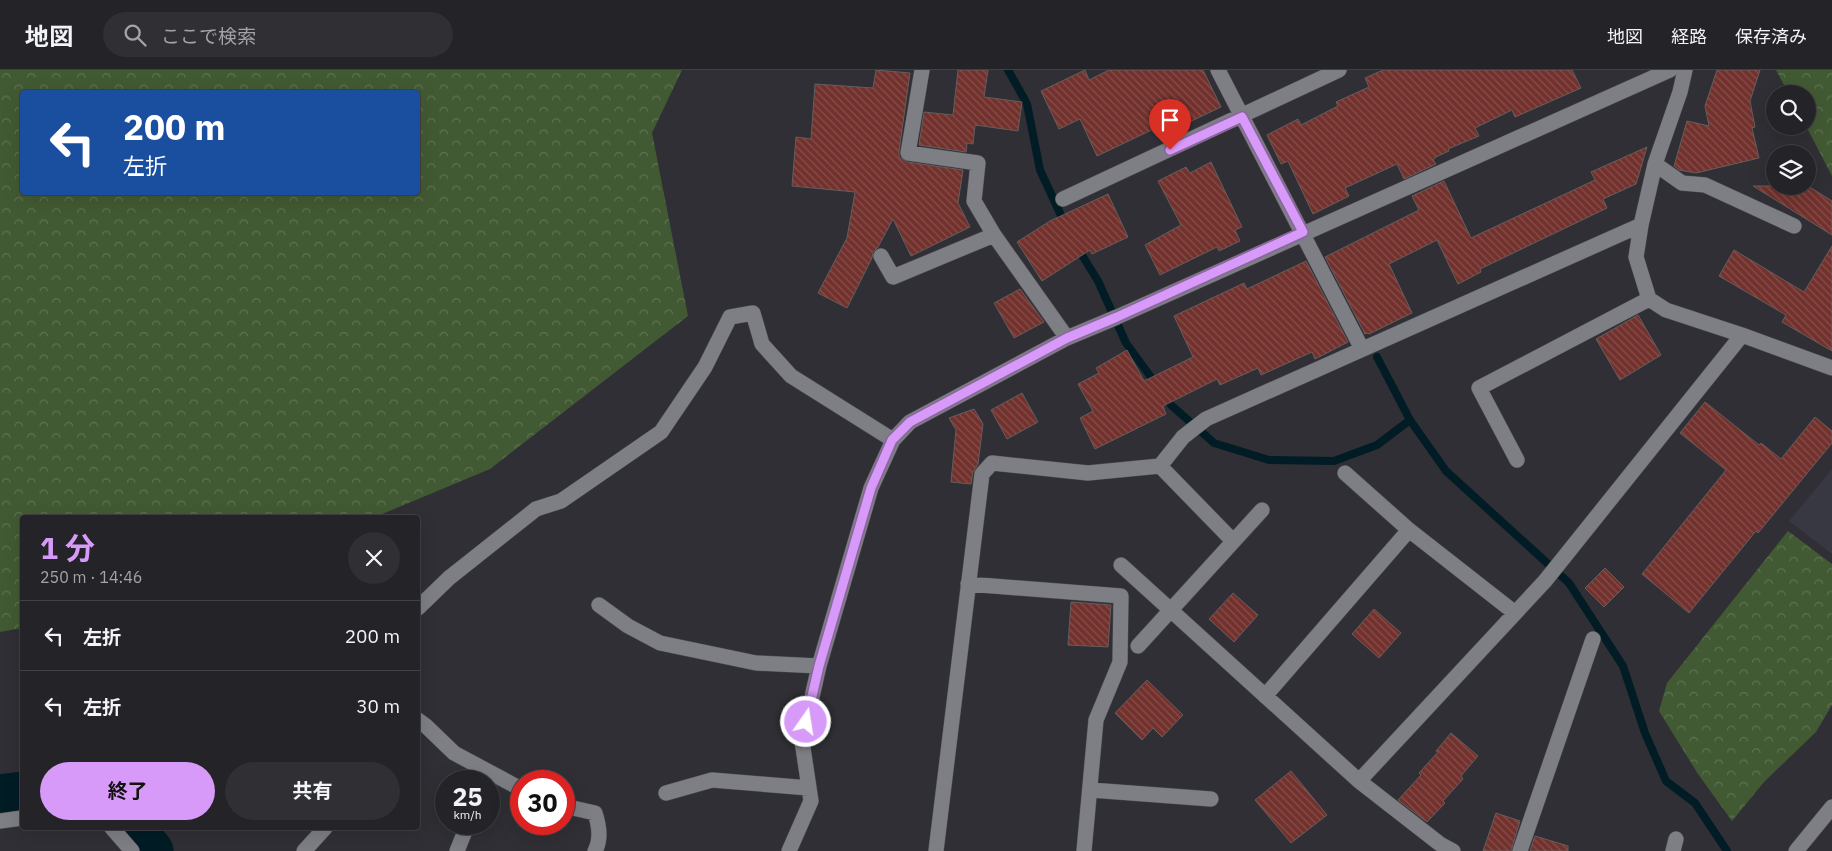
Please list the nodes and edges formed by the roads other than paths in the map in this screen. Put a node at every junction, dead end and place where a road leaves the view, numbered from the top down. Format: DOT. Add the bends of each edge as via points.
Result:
graph roads {
  1 [pos="922,70"];
  2 [pos="1218,70"];
  3 [pos="1339,70"];
  4 [pos="1670,70"];
  5 [pos="1685,70"];
  6 [pos="1242,117"];
  7 [pos="1654,164"];
  8 [pos="1063,199"];
  9 [pos="1641,225"];
  10 [pos="1794,226"];
  11 [pos="1303,232"];
  12 [pos="994,235"];
  13 [pos="881,256"];
  14 [pos="1649,299"];
  15 [pos="1742,335"];
  16 [pos="1067,338"];
  17 [pos="1362,349"];
  18 [pos="1832,368"];
  19 [pos="892,440"];
  20 [pos="1516,460"];
  21 [pos="1160,466"];
  22 [pos="1345,473"];
  23 [pos="1262,510"];
  24 [pos="1409,530"];
  25 [pos="1233,541"];
  26 [pos="1121,565"];
  27 [pos="968,584"];
  28 [pos="598,605"];
  29 [pos="420,606"];
  30 [pos="1171,610"];
  31 [pos="1515,613"];
  32 [pos="1594,639"];
  33 [pos="1138,646"];
  34 [pos="819,666"];
  35 [pos="1265,696"];
  36 [pos="420,722"];
  37 [pos="1358,781"];
  38 [pos="510,783"];
  39 [pos="809,788"];
  40 [pos="1091,790"];
  41 [pos="666,793"];
  42 [pos="1212,798"];
  43 [pos="1832,807"];
  44 [pos="575,809"];
  45 [pos="20,818"];
  46 [pos="0,820"];
  47 [pos="116,830"];
  48 [pos="323,830"];
  49 [pos="463,835"];
  50 [pos="132,851"];
  51 [pos="304,851"];
  52 [pos="457,851"];
  53 [pos="595,851"];
  54 [pos="789,851"];
  55 [pos="936,851"];
  56 [pos="1084,851"];
  57 [pos="1453,851"];
  58 [pos="1520,851"];
  59 [pos="1796,851"];
  1 -- 12 [label="street" via="908,154 978,163 974,201"];
  2 -- 6 [label="street"];
  3 -- 6 [label="street"];
  4 -- 11 [label="street"];
  5 -- 7 [label="street"];
  6 -- 8 [label="street"];
  6 -- 11 [label="street"];
  7 -- 9 [label="street"];
  7 -- 10 [label="street" via="1682,183 1706,185"];
  9 -- 14 [label="street" via="1636,257"];
  9 -- 17 [label="street"];
  11 -- 16 [label="street"];
  11 -- 17 [label="street"];
  12 -- 13 [label="street" via="894,277"];
  12 -- 16 [label="street"];
  14 -- 15 [label="street" via="1666,310"];
  14 -- 20 [label="street" via="1479,388"];
  15 -- 18 [label="street"];
  15 -- 31 [label="street" via="1559,564"];
  16 -- 19 [label="street" via="910,422"];
  17 -- 21 [label="street" via="1206,419 1184,437"];
  19 -- 29 [label="street" via="791,376 762,344 753,313 730,317 705,367 661,432 561,501 536,509 449,578"];
  19 -- 34 [label="street" via="871,488"];
  21 -- 25 [label="street"];
  21 -- 27 [label="street" via="1088,473 992,462 982,474"];
  22 -- 24 [label="street"];
  23 -- 25 [label="street"];
  24 -- 31 [label="street"];
  24 -- 35 [label="street"];
  25 -- 30 [label="street"];
  26 -- 30 [label="street"];
  27 -- 40 [label="street" via="1120,596 1120,662 1096,720"];
  27 -- 55 [label="street"];
  28 -- 34 [label="street" via="660,643 756,663"];
  30 -- 33 [label="street"];
  30 -- 35 [label="street"];
  31 -- 37 [label="street"];
  32 -- 58 [label="street"];
  34 -- 39 [label="street" via="802,741"];
  35 -- 37 [label="street"];
  36 -- 38 [label="street" via="454,752"];
  37 -- 57 [label="street"];
  39 -- 41 [label="street" via="712,780"];
  39 -- 54 [label="street" via="811,801"];
  40 -- 42 [label="street"];
  40 -- 56 [label="street"];
  43 -- 59 [label="street"];
  44 -- 53 [label="street" via="594,813 599,844"];
  45 -- 46 [label="street"];
  47 -- 50 [label="street"];
  48 -- 51 [label="street"];
  49 -- 52 [label="street"];
}
